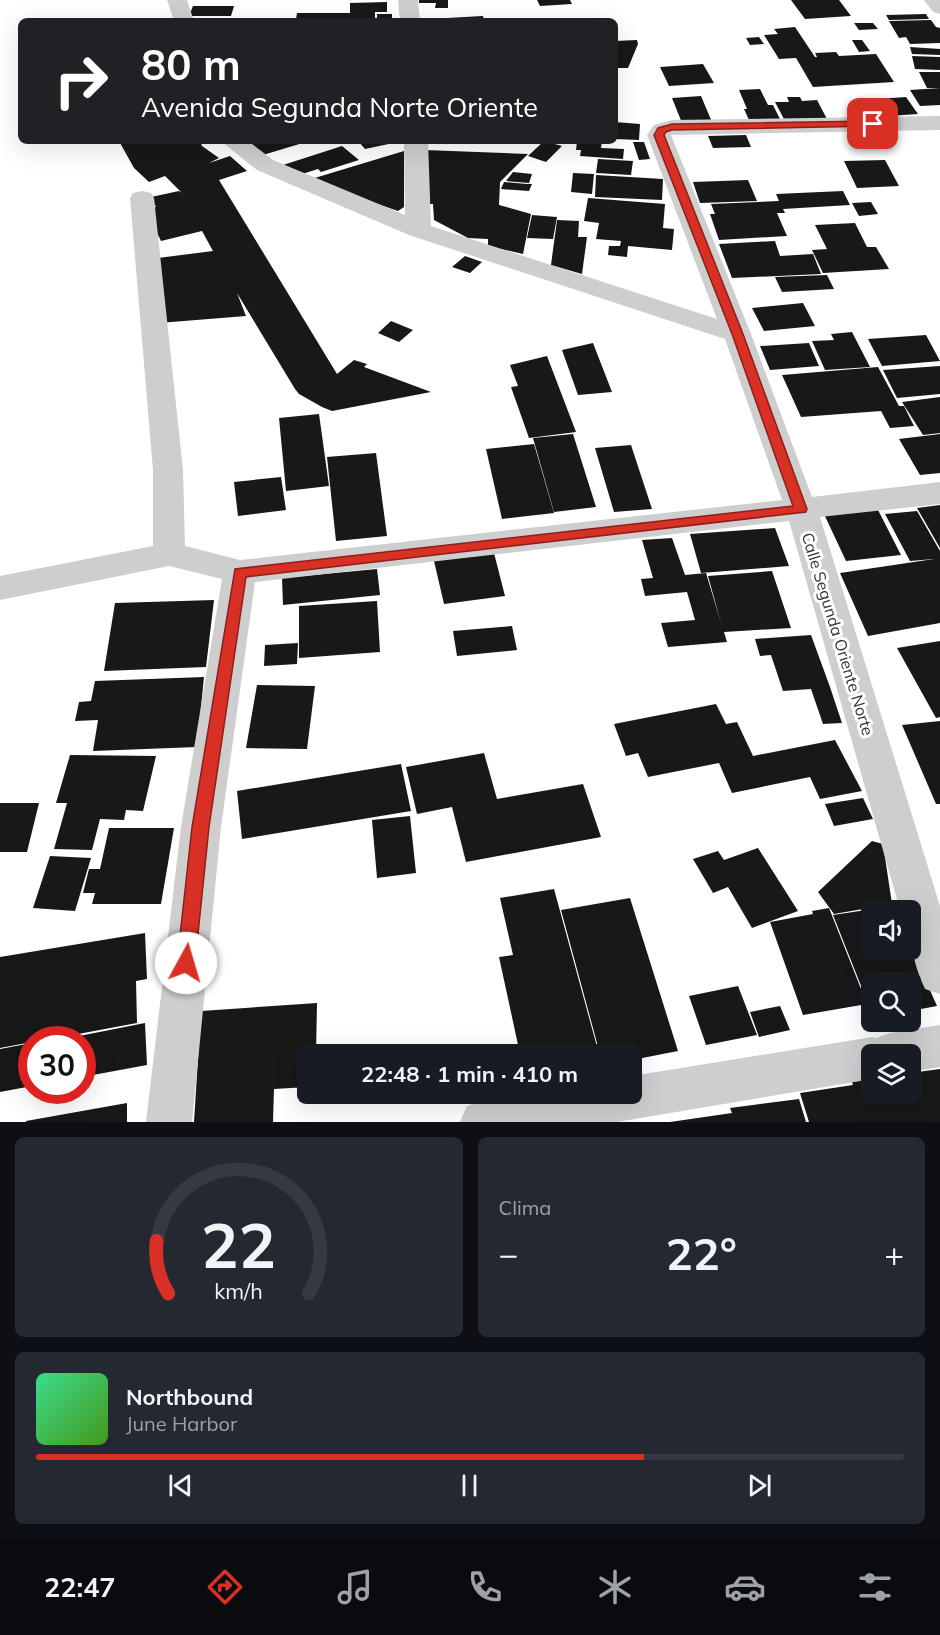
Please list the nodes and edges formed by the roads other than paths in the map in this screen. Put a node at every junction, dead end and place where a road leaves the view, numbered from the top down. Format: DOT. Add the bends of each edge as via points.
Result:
graph roads {
  1 [pos="177,0"];
  2 [pos="408,0"];
  3 [pos="934,0"];
  4 [pos="940,8"];
  5 [pos="183,18"];
  6 [pos="410,18"];
  7 [pos="940,123"];
  8 [pos="237,144"];
  9 [pos="416,144"];
  10 [pos="142,198"];
  11 [pos="418,230"];
  12 [pos="737,334"];
  13 [pos="940,493"];
  14 [pos="801,509"];
  15 [pos="169,554"];
  16 [pos="240,572"];
  17 [pos="0,588"];
  18 [pos="940,975"];
  19 [pos="940,1046"];
  20 [pos="921,1049"];
  21 [pos="861,1060"];
  22 [pos="169,1122"];
  23 [pos="483,1122"];
  1 -- 5 [label="street"];
  2 -- 6 [label="street"];
  3 -- 4 [label="street"];
  7 -- 12 [label="street, Calle Segunda Oriente Norte" via="662,130 659,135"];
  8 -- 11 [label="street" via="265,165"];
  9 -- 11 [label="street"];
  10 -- 15 [label="street" via="168,470"];
  11 -- 12 [label="street"];
  12 -- 14 [label="street, Calle Segunda Oriente Norte"];
  13 -- 14 [label="street"];
  14 -- 16 [label="street"];
  14 -- 18 [label="street, Calle Segunda Oriente Norte"];
  15 -- 16 [label="street"];
  15 -- 17 [label="street"];
  16 -- 22 [label="street" via="201,827"];
  19 -- 20 [label="street"];
  21 -- 23 [label="street"];
}
